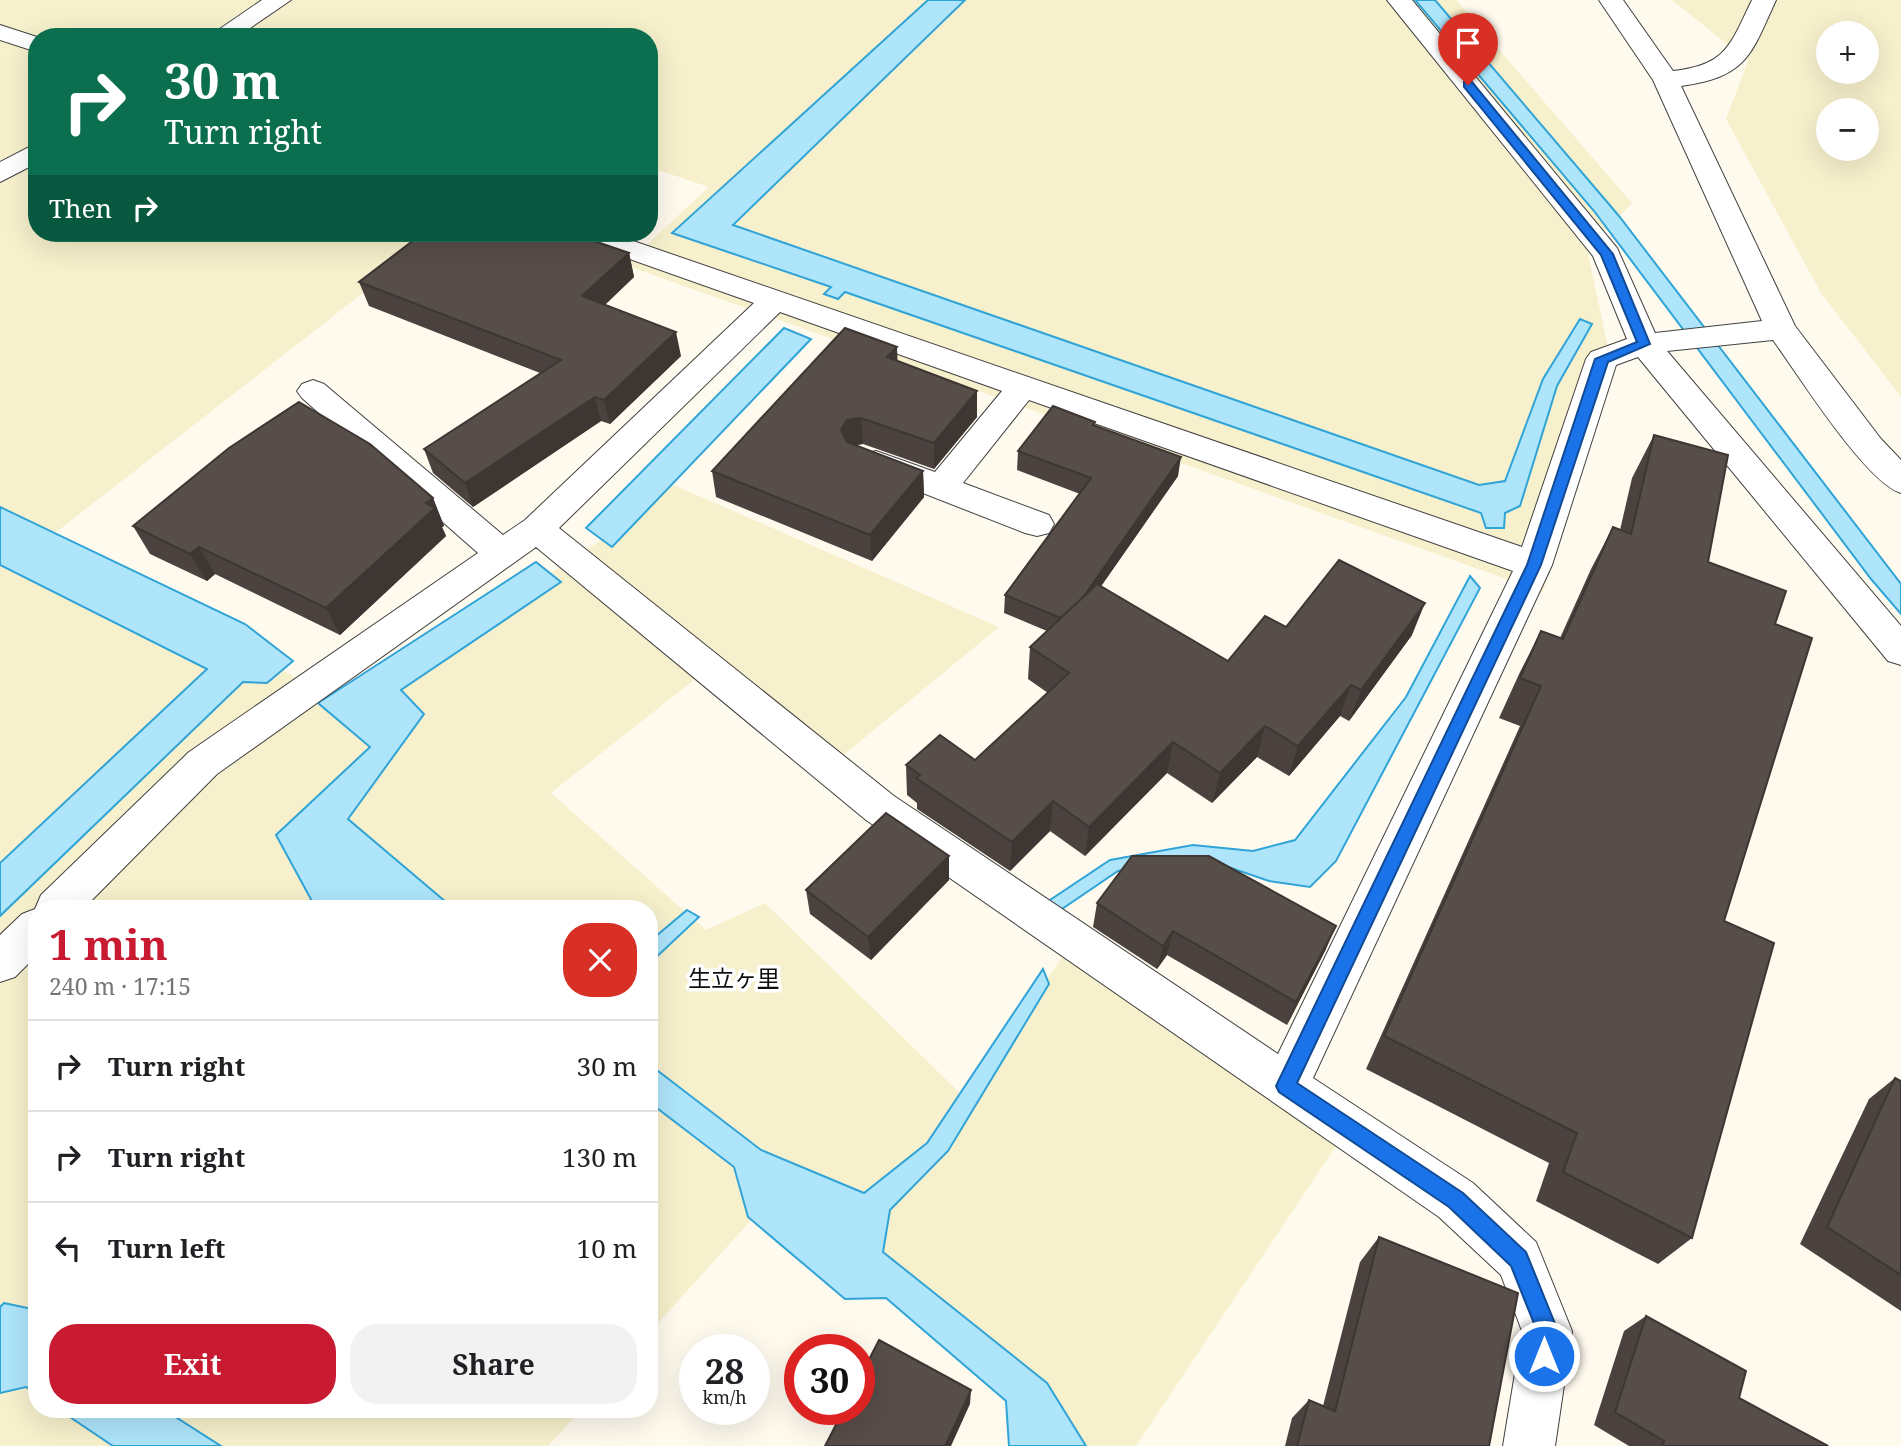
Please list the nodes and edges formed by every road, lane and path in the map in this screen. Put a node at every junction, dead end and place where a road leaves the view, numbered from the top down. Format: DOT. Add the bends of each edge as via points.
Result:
graph roads {
  1 [pos="279,0"];
  2 [pos="1399,0"];
  3 [pos="1611,0"];
  4 [pos="1764,0"];
  5 [pos="234,28"];
  6 [pos="0,32"];
  7 [pos="28,42"];
  8 [pos="1666,80"];
  9 [pos="28,157"];
  10 [pos="0,174"];
  11 [pos="609,242"];
  12 [pos="776,299"];
  13 [pos="1781,329"];
  14 [pos="1659,342"];
  15 [pos="1023,386"];
  16 [pos="313,391"];
  17 [pos="862,457"];
  18 [pos="1901,481"];
  19 [pos="941,487"];
  20 [pos="1037,524"];
  21 [pos="537,529"];
  22 [pos="502,554"];
  23 [pos="1534,565"];
  24 [pos="1901,651"];
  25 [pos="64,900"];
  26 [pos="28,936"];
  27 [pos="0,963"];
  28 [pos="1286,1086"];
  29 [pos="1529,1446"];
  1 -- 5 [label="street"];
  2 -- 14 [label="street" via="1607,254"];
  3 -- 8 [label="street"];
  4 -- 8 [label="street" via="1733,64 1709,76"];
  6 -- 7 [label="street"];
  8 -- 13 [label="street"];
  9 -- 10 [label="street"];
  11 -- 12 [label="street"];
  12 -- 15 [label="street"];
  12 -- 21 [label="street"];
  13 -- 14 [label="street"];
  13 -- 18 [label="street" via="1869,447"];
  14 -- 23 [label="street" via="1602,359"];
  14 -- 24 [label="street"];
  15 -- 19 [label="street"];
  15 -- 23 [label="street"];
  16 -- 22 [label="street"];
  17 -- 19 [label="street"];
  19 -- 20 [label="street"];
  21 -- 22 [label="street"];
  21 -- 28 [label="street" via="880,808"];
  22 -- 25 [label="street" via="203,763"];
  23 -- 28 [label="street"];
  26 -- 27 [label="street"];
  28 -- 29 [label="street" via="1456,1200 1518,1259 1547,1331"];
}
